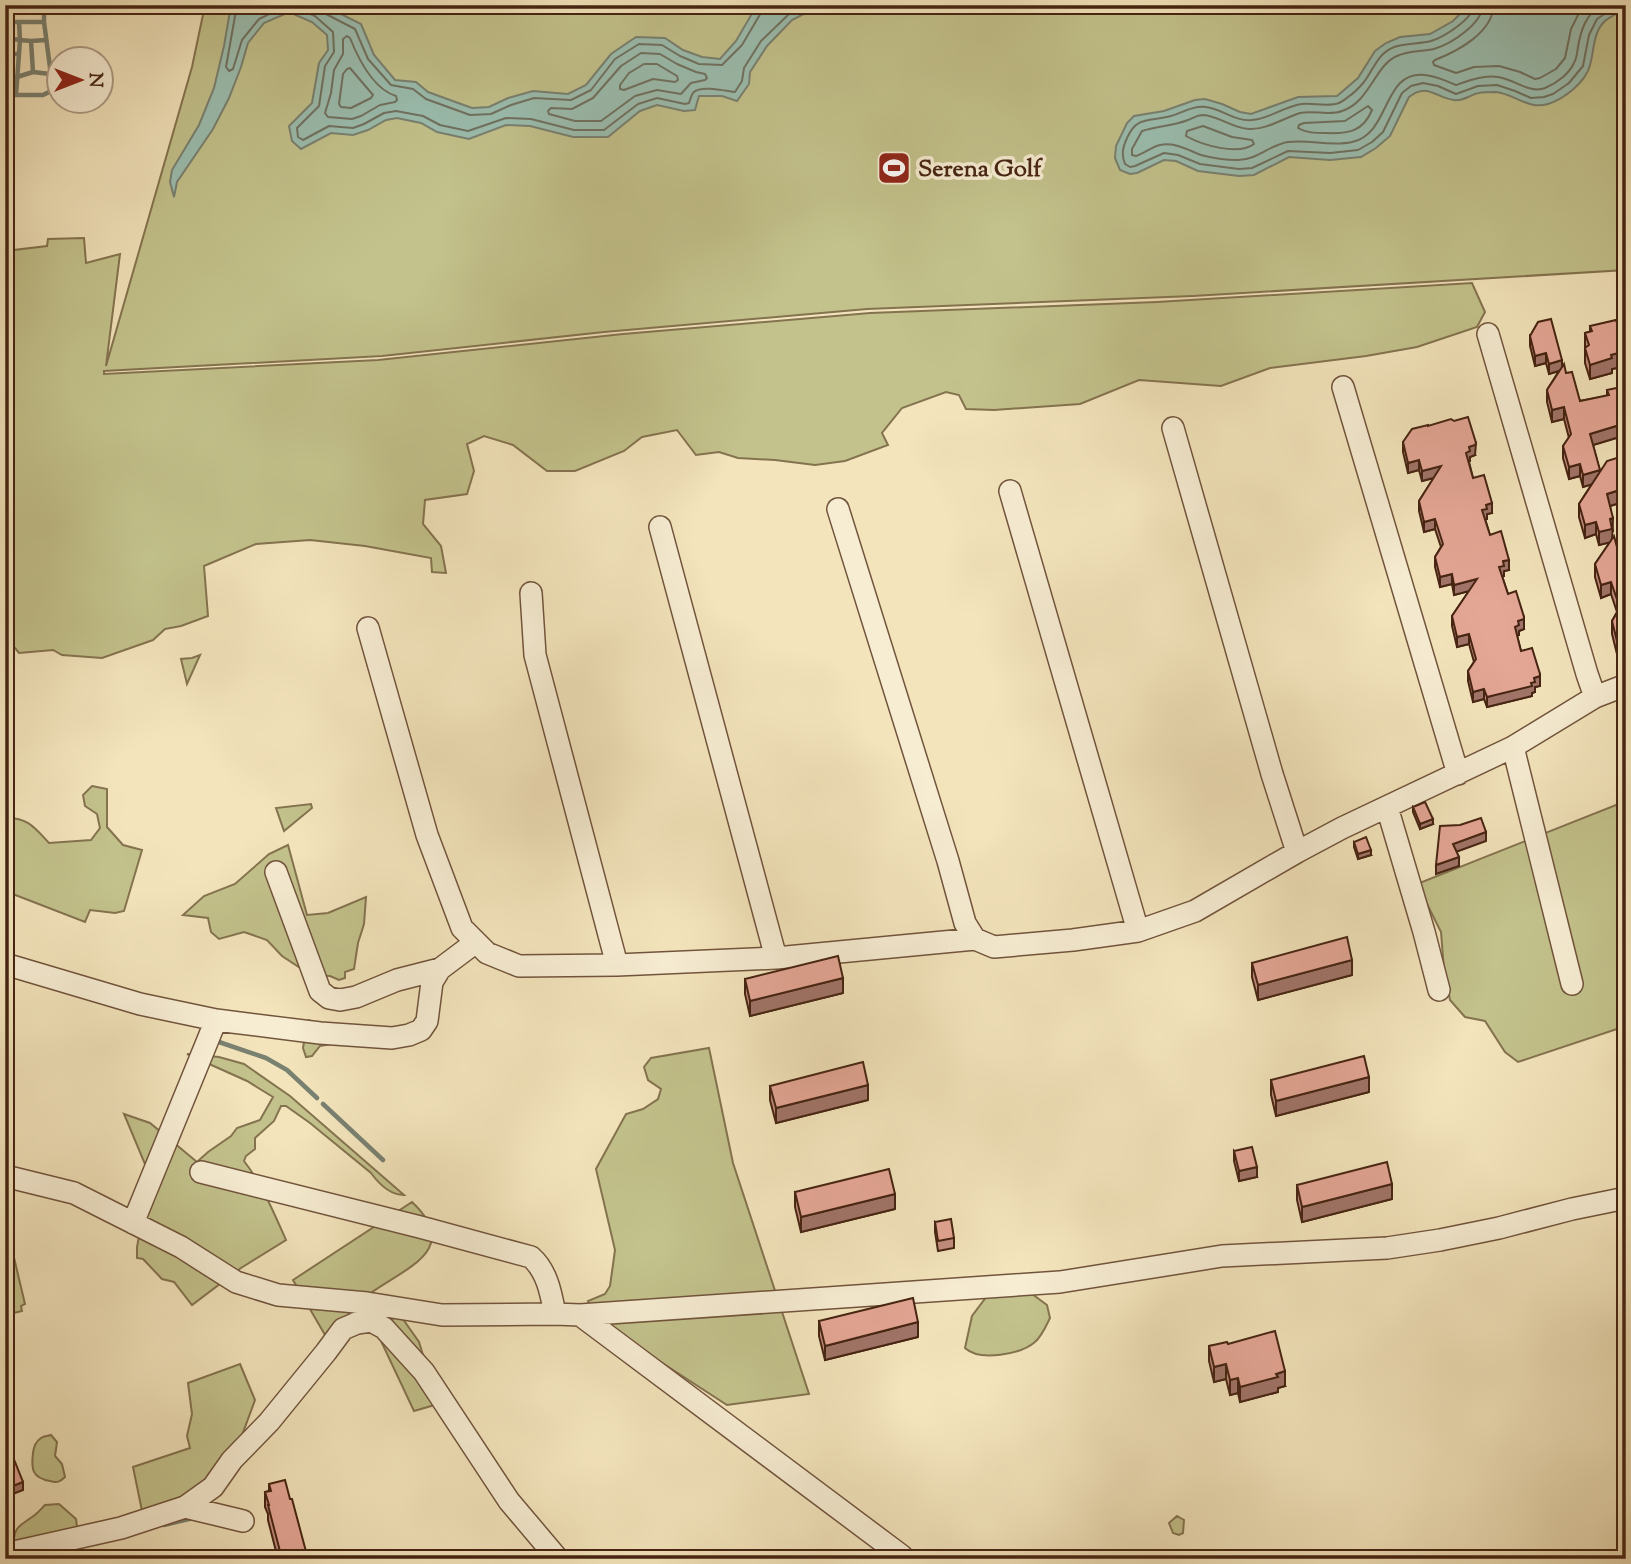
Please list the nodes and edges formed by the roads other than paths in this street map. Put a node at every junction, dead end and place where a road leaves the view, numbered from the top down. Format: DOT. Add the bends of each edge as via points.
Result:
graph roads {
  1 [pos="1488,334"];
  2 [pos="1343,387"];
  3 [pos="1173,428"];
  4 [pos="1010,491"];
  5 [pos="838,509"];
  6 [pos="660,527"];
  7 [pos="531,593"];
  8 [pos="368,628"];
  9 [pos="1625,689"];
  10 [pos="1595,697"];
  11 [pos="1513,747"];
  12 [pos="1458,774"];
  13 [pos="1387,807"];
  14 [pos="1297,852"];
  15 [pos="276,872"];
  16 [pos="1138,931"];
  17 [pos="975,939"];
  18 [pos="476,942"];
  19 [pos="776,958"];
  20 [pos="5,964"];
  21 [pos="617,965"];
  22 [pos="440,970"];
  23 [pos="1572,984"];
  24 [pos="1439,989"];
  25 [pos="216,1020"];
  26 [pos="201,1172"];
  27 [pos="5,1176"];
  28 [pos="1626,1198"];
  29 [pos="133,1223"];
  30 [pos="555,1314"];
  31 [pos="580,1315"];
  32 [pos="185,1507"];
  33 [pos="243,1521"];
  34 [pos="64,1540"];
  35 [pos="5,1554"];
  36 [pos="42,1559"];
  37 [pos="558,1559"];
  38 [pos="889,1559"];
  1 -- 10 [label="street"];
  2 -- 12 [label="street"];
  3 -- 14 [label="street"];
  4 -- 16 [label="street"];
  5 -- 17 [label="street" via="965,923"];
  6 -- 19 [label="street"];
  7 -- 21 [label="street" via="535,655"];
  8 -- 18 [label="street" via="427,835 462,928"];
  9 -- 10 [label="street"];
  10 -- 11 [label="street"];
  11 -- 12 [label="street"];
  11 -- 23 [label="street"];
  12 -- 13 [label="street"];
  13 -- 14 [label="street"];
  13 -- 24 [label="street"];
  14 -- 16 [label="street" via="1195,911"];
  15 -- 22 [label="street" via="320,991 329,998 356,997 397,980"];
  16 -- 17 [label="street" via="994,947"];
  17 -- 19 [label="street"];
  18 -- 21 [label="street" via="486,953 519,966"];
  18 -- 22 [label="street"];
  19 -- 21 [label="street"];
  20 -- 25 [label="street" via="140,1004"];
  22 -- 25 [label="street" via="432,982 426,1020 421,1030 409,1035 392,1038"];
  25 -- 29 [label="street"];
  26 -- 30 [label="street" via="531,1257 545,1274"];
  27 -- 29 [label="street" via="74,1193"];
  28 -- 31 [label="street" via="1387,1248 1222,1256 1060,1282"];
  29 -- 30 [label="street" via="236,1282 278,1295 442,1315"];
  30 -- 31 [label="street"];
  31 -- 38 [label="street" via="902,1556"];
  32 -- 33 [label="street"];
  32 -- 34 [label="street"];
  32 -- 37 [label="street" via="213,1487 343,1329 371,1321 384,1328 424,1372 509,1501"];
  34 -- 35 [label="street"];
  34 -- 36 [label="street"];
}
